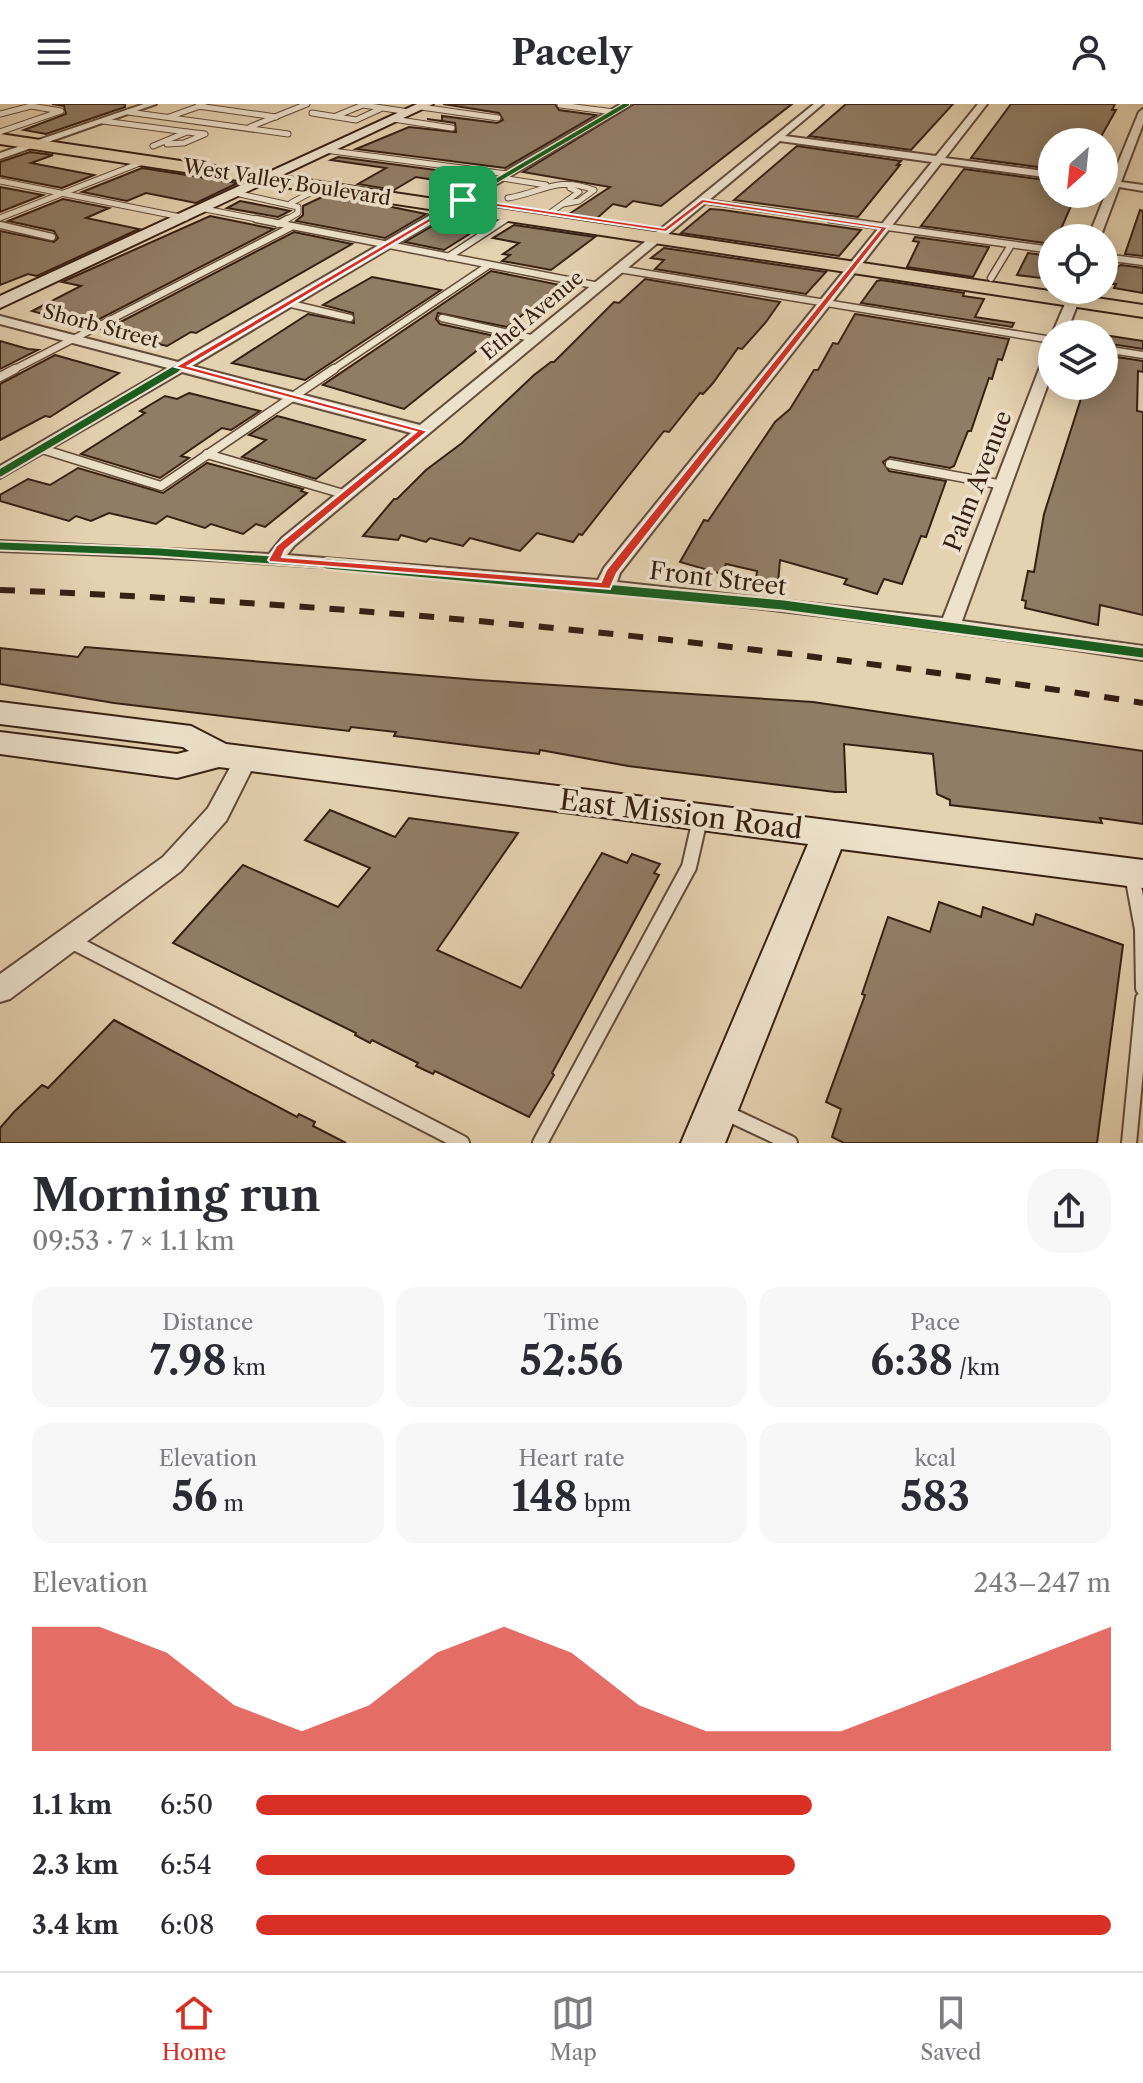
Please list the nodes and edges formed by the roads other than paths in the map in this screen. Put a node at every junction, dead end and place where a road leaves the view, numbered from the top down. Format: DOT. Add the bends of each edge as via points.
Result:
graph roads {
  1 [pos="152,104"];
  2 [pos="205,104"];
  3 [pos="307,104"];
  4 [pos="627,104"];
  5 [pos="819,104"];
  6 [pos="983,104"];
  7 [pos="560,105"];
  8 [pos="198,106"];
  9 [pos="382,108"];
  10 [pos="419,108"];
  11 [pos="128,112"];
  12 [pos="614,112"];
  13 [pos="1143,112"];
  14 [pos="312,113"];
  15 [pos="0,114"];
  16 [pos="336,116"];
  17 [pos="167,117"];
  18 [pos="276,117"];
  19 [pos="498,118"];
  20 [pos="393,119"];
  21 [pos="103,121"];
  22 [pos="248,128"];
  23 [pos="452,128"];
  24 [pos="0,132"];
  25 [pos="187,132"];
  26 [pos="288,134"];
  27 [pos="777,138"];
  28 [pos="0,139"];
  29 [pos="42,142"];
  30 [pos="167,144"];
  31 [pos="325,150"];
  32 [pos="149,153"];
  33 [pos="0,156"];
  34 [pos="938,160"];
  35 [pos="1120,171"];
  36 [pos="1038,173"];
  37 [pos="1118,173"];
  38 [pos="275,176"];
  39 [pos="504,176"];
  40 [pos="0,181"];
  41 [pos="535,183"];
  42 [pos="545,184"];
  43 [pos="1118,184"];
  44 [pos="321,187"];
  45 [pos="1143,188"];
  46 [pos="63,194"];
  47 [pos="240,194"];
  48 [pos="702,201"];
  49 [pos="291,203"];
  50 [pos="456,204"];
  51 [pos="507,205"];
  52 [pos="205,209"];
  53 [pos="556,209"];
  54 [pos="0,218"];
  55 [pos="186,218"];
  56 [pos="277,224"];
  57 [pos="0,225"];
  58 [pos="291,227"];
  59 [pos="885,227"];
  60 [pos="661,234"];
  61 [pos="52,237"];
  62 [pos="1011,245"];
  63 [pos="383,246"];
  64 [pos="1038,248"];
  65 [pos="448,257"];
  66 [pos="1118,259"];
  67 [pos="1143,262"];
  68 [pos="857,263"];
  69 [pos="489,265"];
  70 [pos="619,269"];
  71 [pos="991,278"];
  72 [pos="599,286"];
  73 [pos="1038,286"];
  74 [pos="1038,288"];
  75 [pos="1118,298"];
  76 [pos="1143,301"];
  77 [pos="0,303"];
  78 [pos="287,303"];
  79 [pos="822,303"];
  80 [pos="1115,304"];
  81 [pos="1143,311"];
  82 [pos="350,318"];
  83 [pos="442,318"];
  84 [pos="0,320"];
  85 [pos="1038,338"];
  86 [pos="72,339"];
  87 [pos="535,339"];
  88 [pos="1118,351"];
  89 [pos="1143,355"];
  90 [pos="180,367"];
  91 [pos="0,377"];
  92 [pos="1038,391"];
  93 [pos="295,398"];
  94 [pos="423,431"];
  95 [pos="42,449"];
  96 [pos="207,454"];
  97 [pos="890,464"];
  98 [pos="1,472"];
  99 [pos="1003,485"];
  100 [pos="347,495"];
  101 [pos="0,546"];
  102 [pos="274,560"];
  103 [pos="606,586"];
  104 [pos="951,627"];
  105 [pos="1143,653"];
  106 [pos="0,713"];
  107 [pos="0,743"];
  108 [pos="233,757"];
  109 [pos="700,817"];
  110 [pos="830,834"];
  111 [pos="1137,873"];
  112 [pos="67,939"];
  113 [pos="1143,988"];
  114 [pos="0,990"];
  115 [pos="1143,999"];
  116 [pos="710,1126"];
  117 [pos="462,1143"];
  118 [pos="540,1143"];
  119 [pos="790,1143"];
  120 [pos="1129,1143"];
  1 -- 11 [label="street"];
  2 -- 8 [label="lane"];
  3 -- 18 [label="lane"];
  4 -- 12 [label="street"];
  5 -- 27 [label="street, Ethel Avenue"];
  6 -- 34 [label="street"];
  7 -- 12 [label="lane"];
  8 -- 17 [label="lane"];
  8 -- 18 [label="lane"];
  9 -- 10 [label="lane"];
  9 -- 16 [label="lane" via="363,105"];
  9 -- 16 [label="lane" via="356,120"];
  10 -- 19 [label="lane"];
  10 -- 20 [label="street"];
  11 -- 17 [label="lane"];
  11 -- 21 [label="street"];
  12 -- 39 [label="street"];
  13 -- 35 [label="street"];
  14 -- 16 [label="lane"];
  15 -- 24 [label="lane" via="31,106 61,111"];
  17 -- 22 [label="lane"];
  18 -- 22 [label="lane"];
  20 -- 23 [label="lane"];
  20 -- 31 [label="street"];
  21 -- 25 [label="lane"];
  21 -- 29 [label="street"];
  22 -- 26 [label="lane"];
  24 -- 29 [label="main road, West Valley Boulevard"];
  25 -- 30 [label="lane" via="205,134"];
  25 -- 32 [label="lane"];
  27 -- 34 [label="street"];
  27 -- 48 [label="street, Ethel Avenue"];
  28 -- 29 [label="main road, West Valley Boulevard"];
  29 -- 32 [label="main road, West Valley Boulevard"];
  29 -- 33 [label="street"];
  29 -- 38 [label="main road, West Valley Boulevard"];
  31 -- 38 [label="street"];
  31 -- 39 [label="lane"];
  32 -- 38 [label="main road, West Valley Boulevard"];
  32 -- 46 [label="lane"];
  34 -- 36 [label="street"];
  34 -- 59 [label="street"];
  35 -- 37 [label="street"];
  38 -- 44 [label="main road, West Valley Boulevard"];
  38 -- 47 [label="street"];
  38 -- 50 [label="main road, West Valley Boulevard"];
  39 -- 41 [label="lane"];
  39 -- 50 [label="street"];
  40 -- 46 [label="lane"];
  41 -- 42 [label="lane"];
  41 -- 51 [label="lane"];
  42 -- 51 [label="lane"];
  42 -- 53 [label="lane" via="579,192"];
  42 -- 53 [label="lane" via="594,190"];
  43 -- 45 [label="street"];
  44 -- 49 [label="lane"];
  44 -- 50 [label="main road, West Valley Boulevard"];
  46 -- 54 [label="lane"];
  46 -- 55 [label="lane"];
  47 -- 49 [label="lane"];
  47 -- 52 [label="street"];
  48 -- 59 [label="lane"];
  48 -- 60 [label="street, Ethel Avenue"];
  49 -- 56 [label="lane" via="298,213"];
  50 -- 51 [label="main road, West Valley Boulevard"];
  50 -- 53 [label="main road, West Valley Boulevard"];
  50 -- 63 [label="street"];
  51 -- 60 [label="main road, West Valley Boulevard"];
  51 -- 65 [label="lane"];
  52 -- 55 [label="street"];
  52 -- 56 [label="lane"];
  53 -- 60 [label="main road, West Valley Boulevard"];
  55 -- 77 [label="street"];
  56 -- 58 [label="lane"];
  57 -- 61 [label="lane"];
  58 -- 63 [label="lane"];
  58 -- 86 [label="lane"];
  59 -- 62 [label="lane"];
  59 -- 68 [label="street"];
  60 -- 68 [label="main road, West Valley Boulevard"];
  60 -- 70 [label="street, Ethel Avenue"];
  62 -- 64 [label="lane"];
  62 -- 71 [label="lane"];
  63 -- 65 [label="lane"];
  63 -- 78 [label="street"];
  65 -- 69 [label="lane"];
  66 -- 67 [label="lane"];
  68 -- 71 [label="main road, West Valley Boulevard"];
  68 -- 74 [label="main road, West Valley Boulevard"];
  68 -- 79 [label="street"];
  69 -- 72 [label="lane"];
  69 -- 93 [label="lane"];
  70 -- 72 [label="street, Ethel Avenue"];
  70 -- 79 [label="lane"];
  71 -- 73 [label="main road, West Valley Boulevard"];
  72 -- 87 [label="street, Ethel Avenue"];
  75 -- 76 [label="main road, West Valley Boulevard"];
  78 -- 82 [label="lane"];
  78 -- 90 [label="street"];
  79 -- 85 [label="lane"];
  79 -- 103 [label="street" via="611,572"];
  80 -- 81 [label="main road, West Valley Boulevard"];
  83 -- 87 [label="lane"];
  84 -- 86 [label="street, Shorb Street"];
  86 -- 90 [label="street, Shorb Street"];
  86 -- 91 [label="lane"];
  87 -- 94 [label="street, Ethel Avenue"];
  88 -- 89 [label="lane"];
  90 -- 93 [label="street, Shorb Street"];
  90 -- 95 [label="street"];
  92 -- 99 [label="street, Palm Avenue"];
  93 -- 94 [label="street, Shorb Street"];
  93 -- 96 [label="lane"];
  94 -- 100 [label="street, Ethel Avenue"];
  95 -- 96 [label="lane" via="161,486"];
  95 -- 98 [label="street"];
  96 -- 100 [label="lane"];
  97 -- 99 [label="lane"];
  99 -- 104 [label="street, Palm Avenue"];
  100 -- 102 [label="street, Ethel Avenue" via="280,548"];
  101 -- 102 [label="street, Front Street"];
  102 -- 103 [label="street, Front Street"];
  103 -- 104 [label="street, Front Street"];
  104 -- 105 [label="street, Front Street"];
  106 -- 108 [label="street, East Mission Road" via="191,737"];
  107 -- 108 [label="street, East Mission Road" via="177,766"];
  108 -- 109 [label="street, East Mission Road"];
  108 -- 112 [label="street" via="217,814 189,848"];
  109 -- 110 [label="street, East Mission Road"];
  109 -- 118 [label="lane" via="689,867"];
  110 -- 111 [label="street, East Mission Road"];
  110 -- 116 [label="street"];
  111 -- 113 [label="lane"];
  112 -- 114 [label="street"];
  112 -- 117 [label="lane"];
  115 -- 120 [label="lane"];
  116 -- 119 [label="lane"];
}
